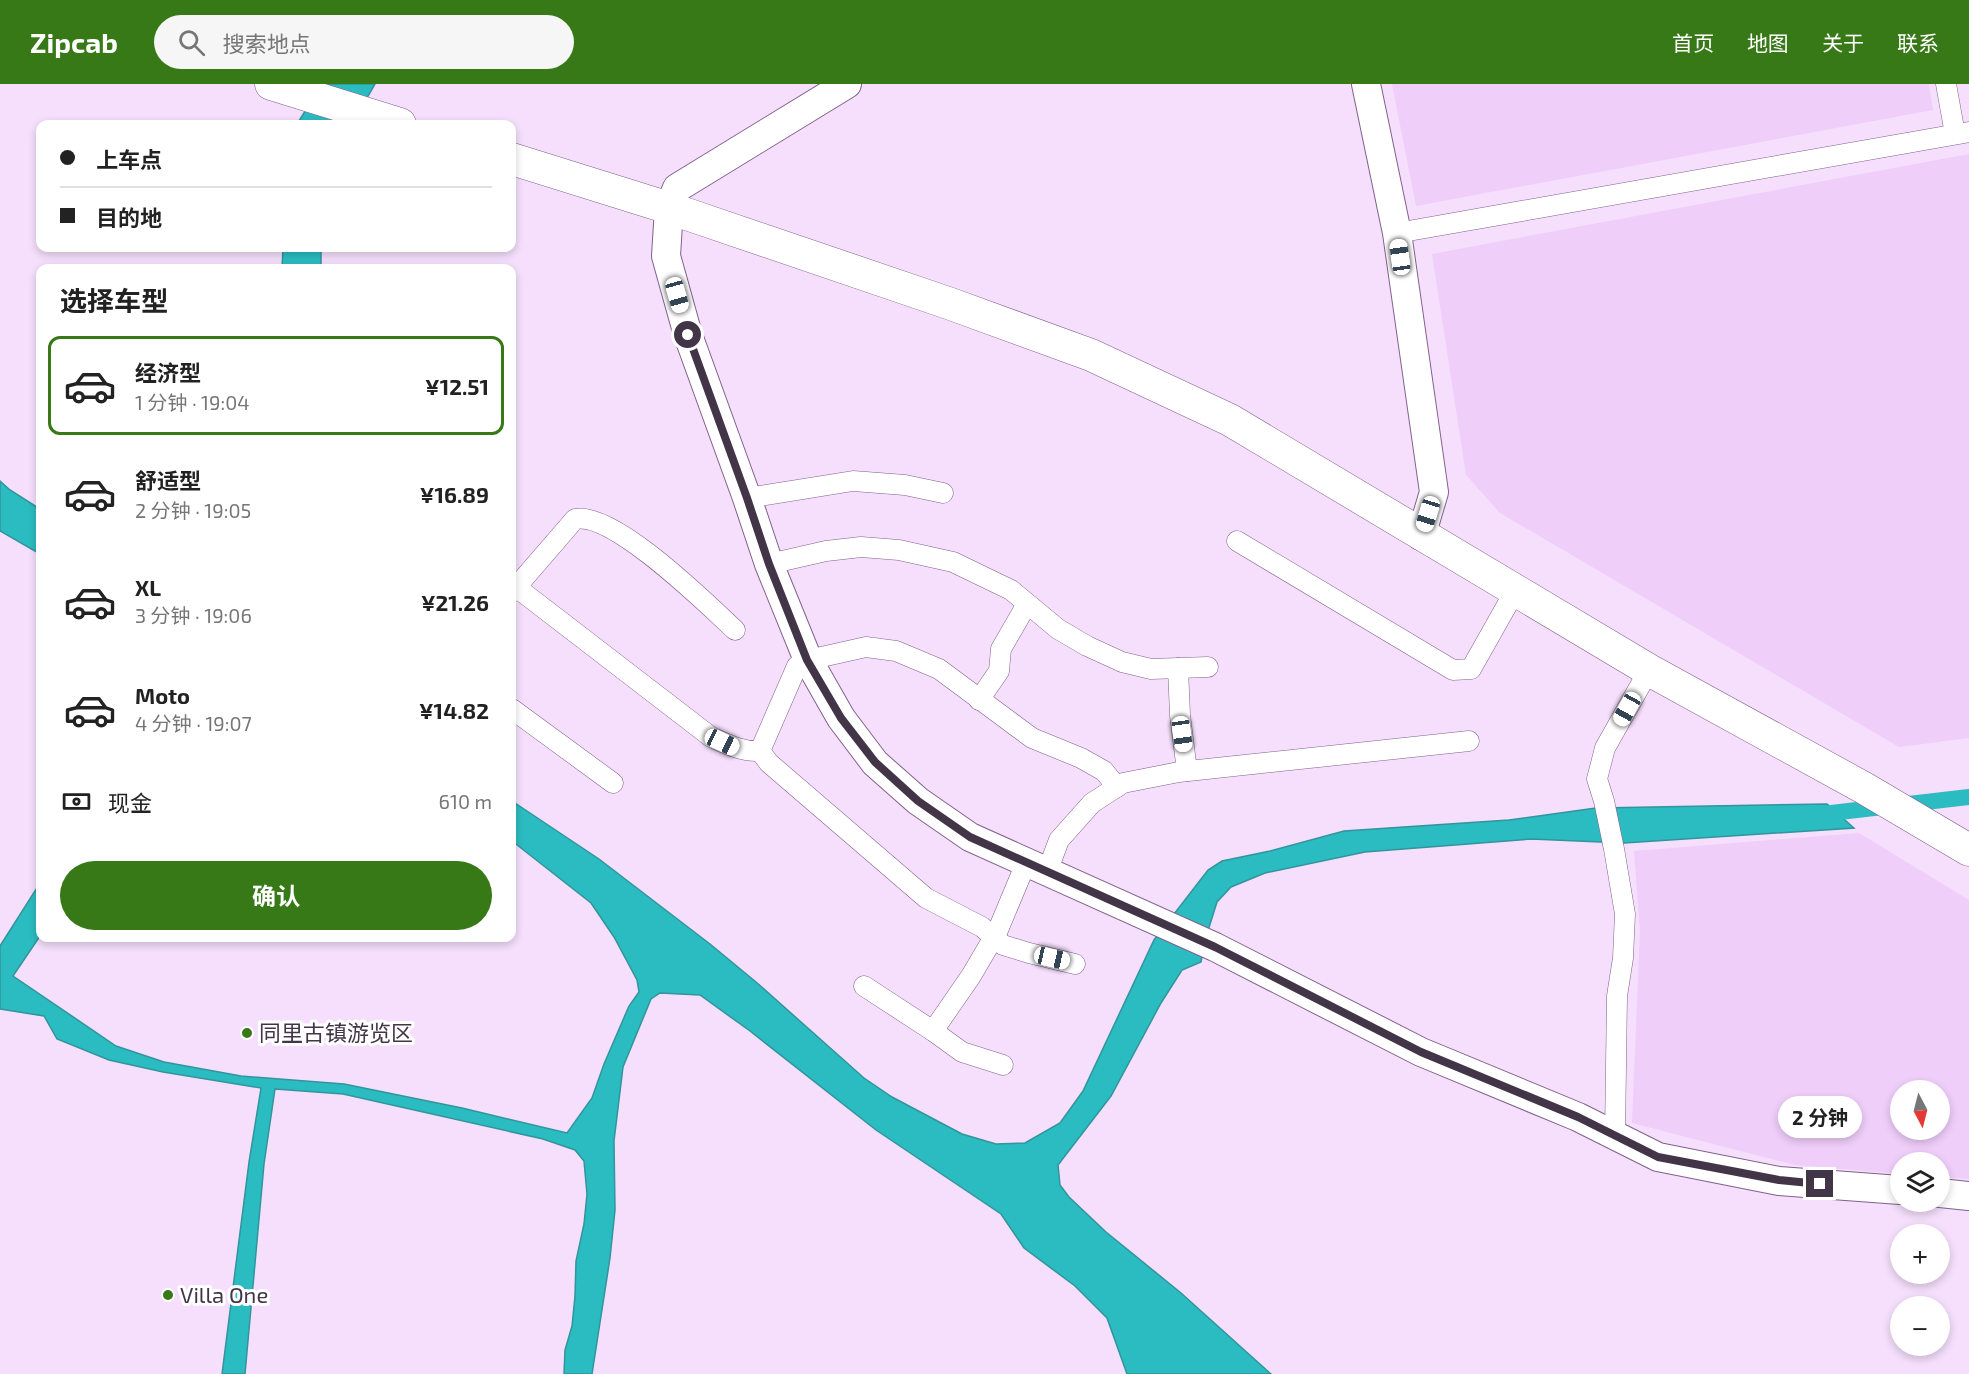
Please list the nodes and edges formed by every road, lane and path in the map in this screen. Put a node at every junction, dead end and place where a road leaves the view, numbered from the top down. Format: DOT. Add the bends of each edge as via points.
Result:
graph roads {
  1 [pos="848,84"];
  2 [pos="1366,84"];
  3 [pos="1946,84"];
  4 [pos="279,87"];
  5 [pos="386,120"];
  6 [pos="1962,133"];
  7 [pos="516,160"];
  8 [pos="669,208"];
  9 [pos="1397,233"];
  10 [pos="943,493"];
  11 [pos="747,498"];
  12 [pos="1421,536"];
  13 [pos="1237,541"];
  14 [pos="769,564"];
  15 [pos="516,587"];
  16 [pos="516,591"];
  17 [pos="1515,591"];
  18 [pos="1028,604"];
  19 [pos="735,630"];
  20 [pos="807,660"];
  21 [pos="1208,667"];
  22 [pos="1178,668"];
  23 [pos="1649,670"];
  24 [pos="979,700"];
  25 [pos="516,713"];
  26 [pos="1469,741"];
  27 [pos="760,751"];
  28 [pos="1187,771"];
  29 [pos="613,783"];
  30 [pos="1117,787"];
  31 [pos="1969,850"];
  32 [pos="1037,868"];
  33 [pos="994,937"];
  34 [pos="1075,964"];
  35 [pos="864,986"];
  36 [pos="933,1031"];
  37 [pos="1003,1065"];
  38 [pos="1615,1135"];
  39 [pos="1890,1189"];
  40 [pos="1950,1194"];
  41 [pos="1969,1196"];
  1 -- 8 [label="street" via="677,188"];
  2 -- 9 [label="street"];
  3 -- 6 [label="street"];
  4 -- 5 [label="main road"];
  6 -- 9 [label="street"];
  7 -- 8 [label="main road"];
  8 -- 11 [label="street" via="666,256 688,335"];
  8 -- 12 [label="main road" via="1091,355 1230,420"];
  9 -- 12 [label="street" via="1434,492"];
  10 -- 11 [label="street" via="853,481"];
  11 -- 14 [label="street"];
  12 -- 17 [label="main road"];
  13 -- 17 [label="street" via="1452,670 1471,669"];
  14 -- 18 [label="street" via="837,550 898,550 953,562 1011,590"];
  14 -- 20 [label="street"];
  15 -- 19 [label="street" via="575,519 583,517 610,527 651,556"];
  16 -- 27 [label="street" via="711,737 749,752"];
  17 -- 23 [label="main road"];
  18 -- 22 [label="street" via="1058,629 1122,662 1151,669"];
  18 -- 24 [label="street" via="1001,649 999,671"];
  20 -- 24 [label="street" via="866,647 896,651 939,669"];
  20 -- 27 [label="street" via="797,666"];
  20 -- 32 [label="street" via="841,718 875,762 918,801 970,837"];
  21 -- 22 [label="street"];
  22 -- 28 [label="street"];
  23 -- 31 [label="main road"];
  23 -- 38 [label="street" via="1605,748 1597,779 1614,849 1624,915 1617,996"];
  24 -- 30 [label="street" via="1032,738 1104,771"];
  25 -- 29 [label="street"];
  26 -- 28 [label="street"];
  27 -- 33 [label="street" via="926,898"];
  28 -- 30 [label="street"];
  30 -- 32 [label="street" via="1092,803"];
  32 -- 33 [label="street"];
  32 -- 38 [label="street" via="1215,947 1421,1052"];
  33 -- 34 [label="street" via="1003,945"];
  33 -- 36 [label="street"];
  35 -- 36 [label="street"];
  36 -- 37 [label="street" via="962,1052"];
  38 -- 39 [label="street" via="1658,1157 1779,1180"];
  40 -- 41 [label="street"];
}
